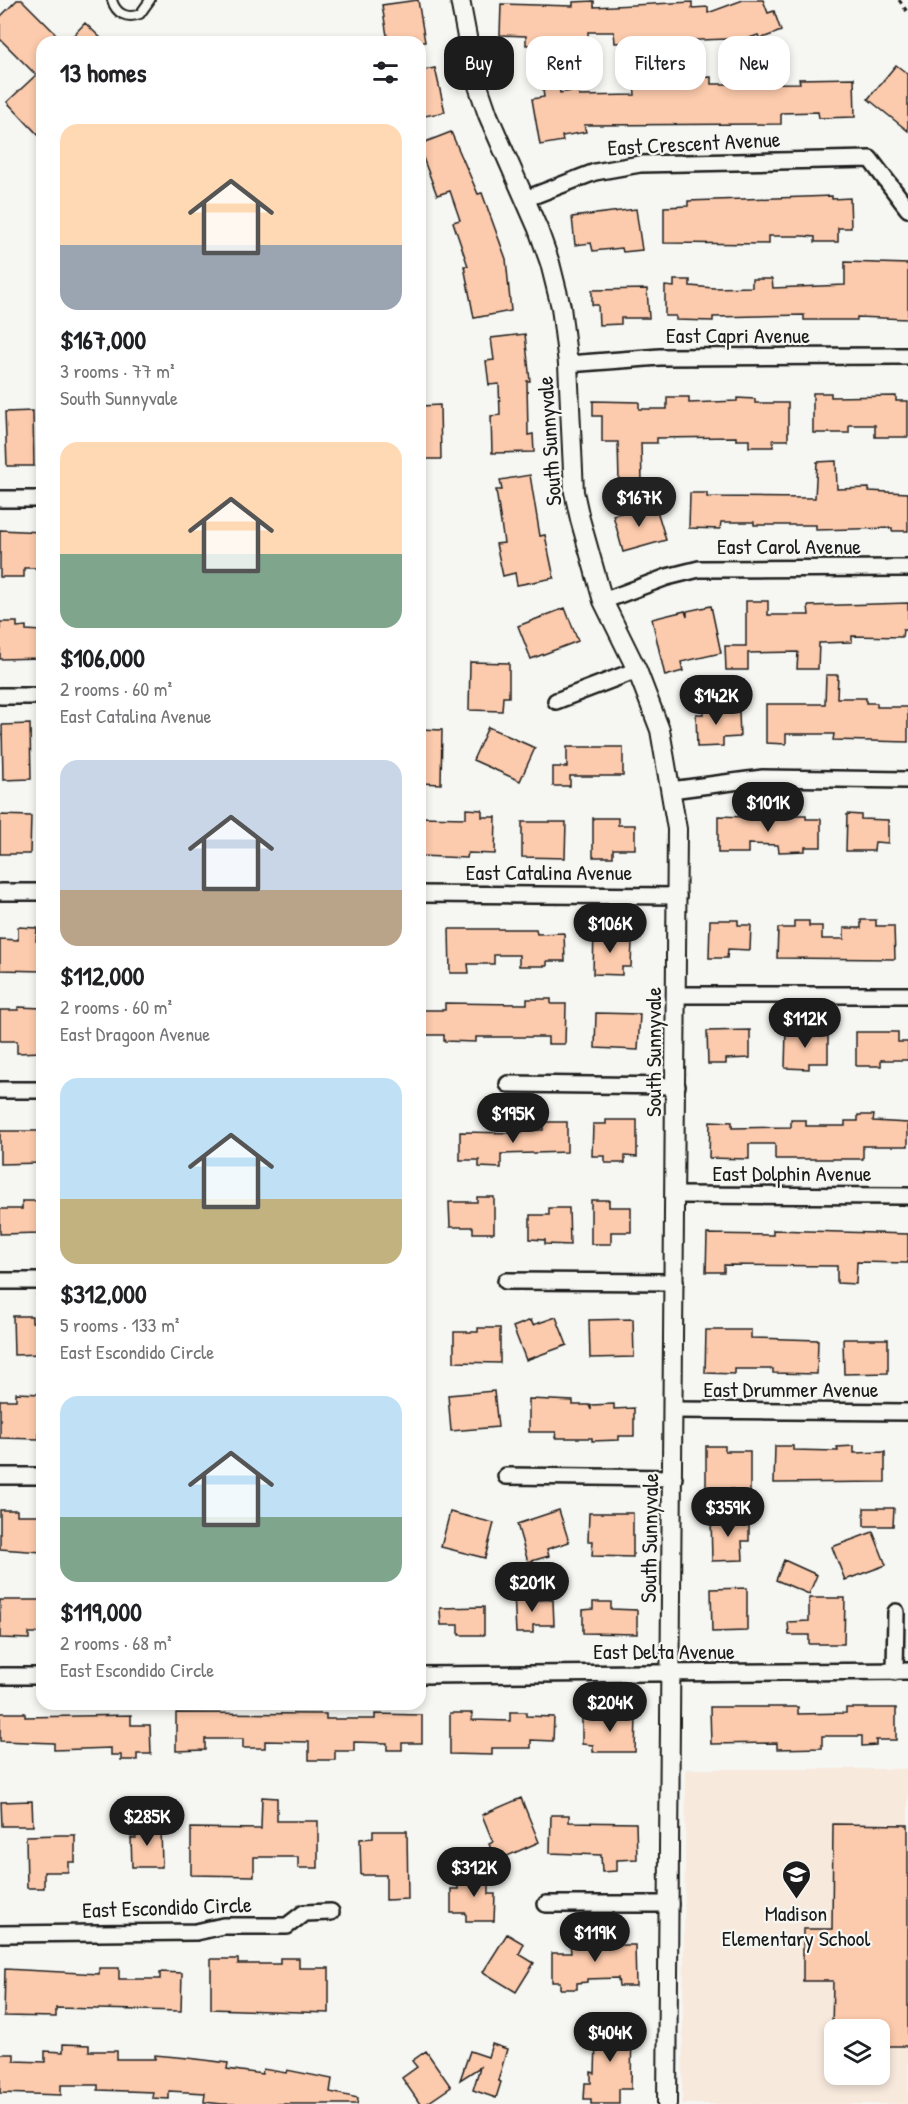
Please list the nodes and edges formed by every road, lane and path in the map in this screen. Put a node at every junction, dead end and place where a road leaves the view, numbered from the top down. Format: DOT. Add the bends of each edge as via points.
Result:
graph roads {
  1 [pos="112,0"];
  2 [pos="150,0"];
  3 [pos="460,0"];
  4 [pos="898,0"];
  5 [pos="908,13"];
  6 [pos="525,199"];
  7 [pos="908,209"];
  8 [pos="908,356"];
  9 [pos="568,364"];
  10 [pos="0,499"];
  11 [pos="36,499"];
  12 [pos="908,568"];
  13 [pos="603,601"];
  14 [pos="637,670"];
  15 [pos="0,696"];
  16 [pos="36,696"];
  17 [pos="556,701"];
  18 [pos="908,780"];
  19 [pos="671,790"];
  20 [pos="0,892"];
  21 [pos="36,892"];
  22 [pos="426,894"];
  23 [pos="678,896"];
  24 [pos="677,995"];
  25 [pos="908,995"];
  26 [pos="508,1084"];
  27 [pos="677,1086"];
  28 [pos="0,1090"];
  29 [pos="36,1090"];
  30 [pos="676,1195"];
  31 [pos="908,1196"];
  32 [pos="0,1281"];
  33 [pos="36,1281"];
  34 [pos="506,1281"];
  35 [pos="675,1282"];
  36 [pos="674,1410"];
  37 [pos="908,1412"];
  38 [pos="0,1476"];
  39 [pos="36,1476"];
  40 [pos="506,1476"];
  41 [pos="674,1478"];
  42 [pos="896,1612"];
  43 [pos="901,1672"];
  44 [pos="672,1673"];
  45 [pos="426,1675"];
  46 [pos="0,1676"];
  47 [pos="36,1676"];
  48 [pos="546,1904"];
  49 [pos="670,1904"];
  50 [pos="331,1912"];
  51 [pos="0,1934"];
  52 [pos="667,2104"];
  1 -- 2 [label="lane" via="117,10 128,16 140,14"];
  3 -- 6 [label="street, South Sunnyvale" via="474,74"];
  4 -- 5 [label="path"];
  6 -- 7 [label="street, East Crescent Avenue" via="595,172 640,164 870,159"];
  6 -- 9 [label="street, South Sunnyvale" via="550,263 561,307"];
  8 -- 9 [label="street, East Capri Avenue" via="660,357"];
  9 -- 13 [label="street, South Sunnyvale" via="574,492"];
  10 -- 11 [label="street"];
  12 -- 13 [label="street, East Carol Avenue" via="699,569"];
  13 -- 14 [label="street, South Sunnyvale"];
  14 -- 17 [label="street"];
  14 -- 19 [label="street, South Sunnyvale" via="660,730"];
  15 -- 16 [label="street"];
  18 -- 19 [label="street" via="763,778"];
  19 -- 23 [label="street, South Sunnyvale" via="677,829"];
  20 -- 21 [label="street"];
  22 -- 23 [label="street, East Catalina Avenue"];
  23 -- 24 [label="street, South Sunnyvale"];
  24 -- 25 [label="street"];
  24 -- 27 [label="street, South Sunnyvale"];
  26 -- 27 [label="street"];
  27 -- 30 [label="street, South Sunnyvale"];
  28 -- 29 [label="street"];
  30 -- 31 [label="street, East Dolphin Avenue"];
  30 -- 35 [label="street, South Sunnyvale"];
  32 -- 33 [label="street"];
  34 -- 35 [label="street"];
  35 -- 36 [label="street, South Sunnyvale"];
  36 -- 37 [label="street, East Drummer Avenue"];
  36 -- 41 [label="street, South Sunnyvale"];
  38 -- 39 [label="street"];
  40 -- 41 [label="street"];
  41 -- 44 [label="street, South Sunnyvale"];
  42 -- 43 [label="street"];
  43 -- 44 [label="street, East Delta Avenue"];
  44 -- 45 [label="street, East Delta Avenue"];
  44 -- 49 [label="street, South Sunnyvale"];
  46 -- 47 [label="street"];
  48 -- 49 [label="street"];
  49 -- 52 [label="street, South Sunnyvale"];
  50 -- 51 [label="street, East Escondido Circle" via="304,1913 287,1926 223,1926 196,1932"];
}
